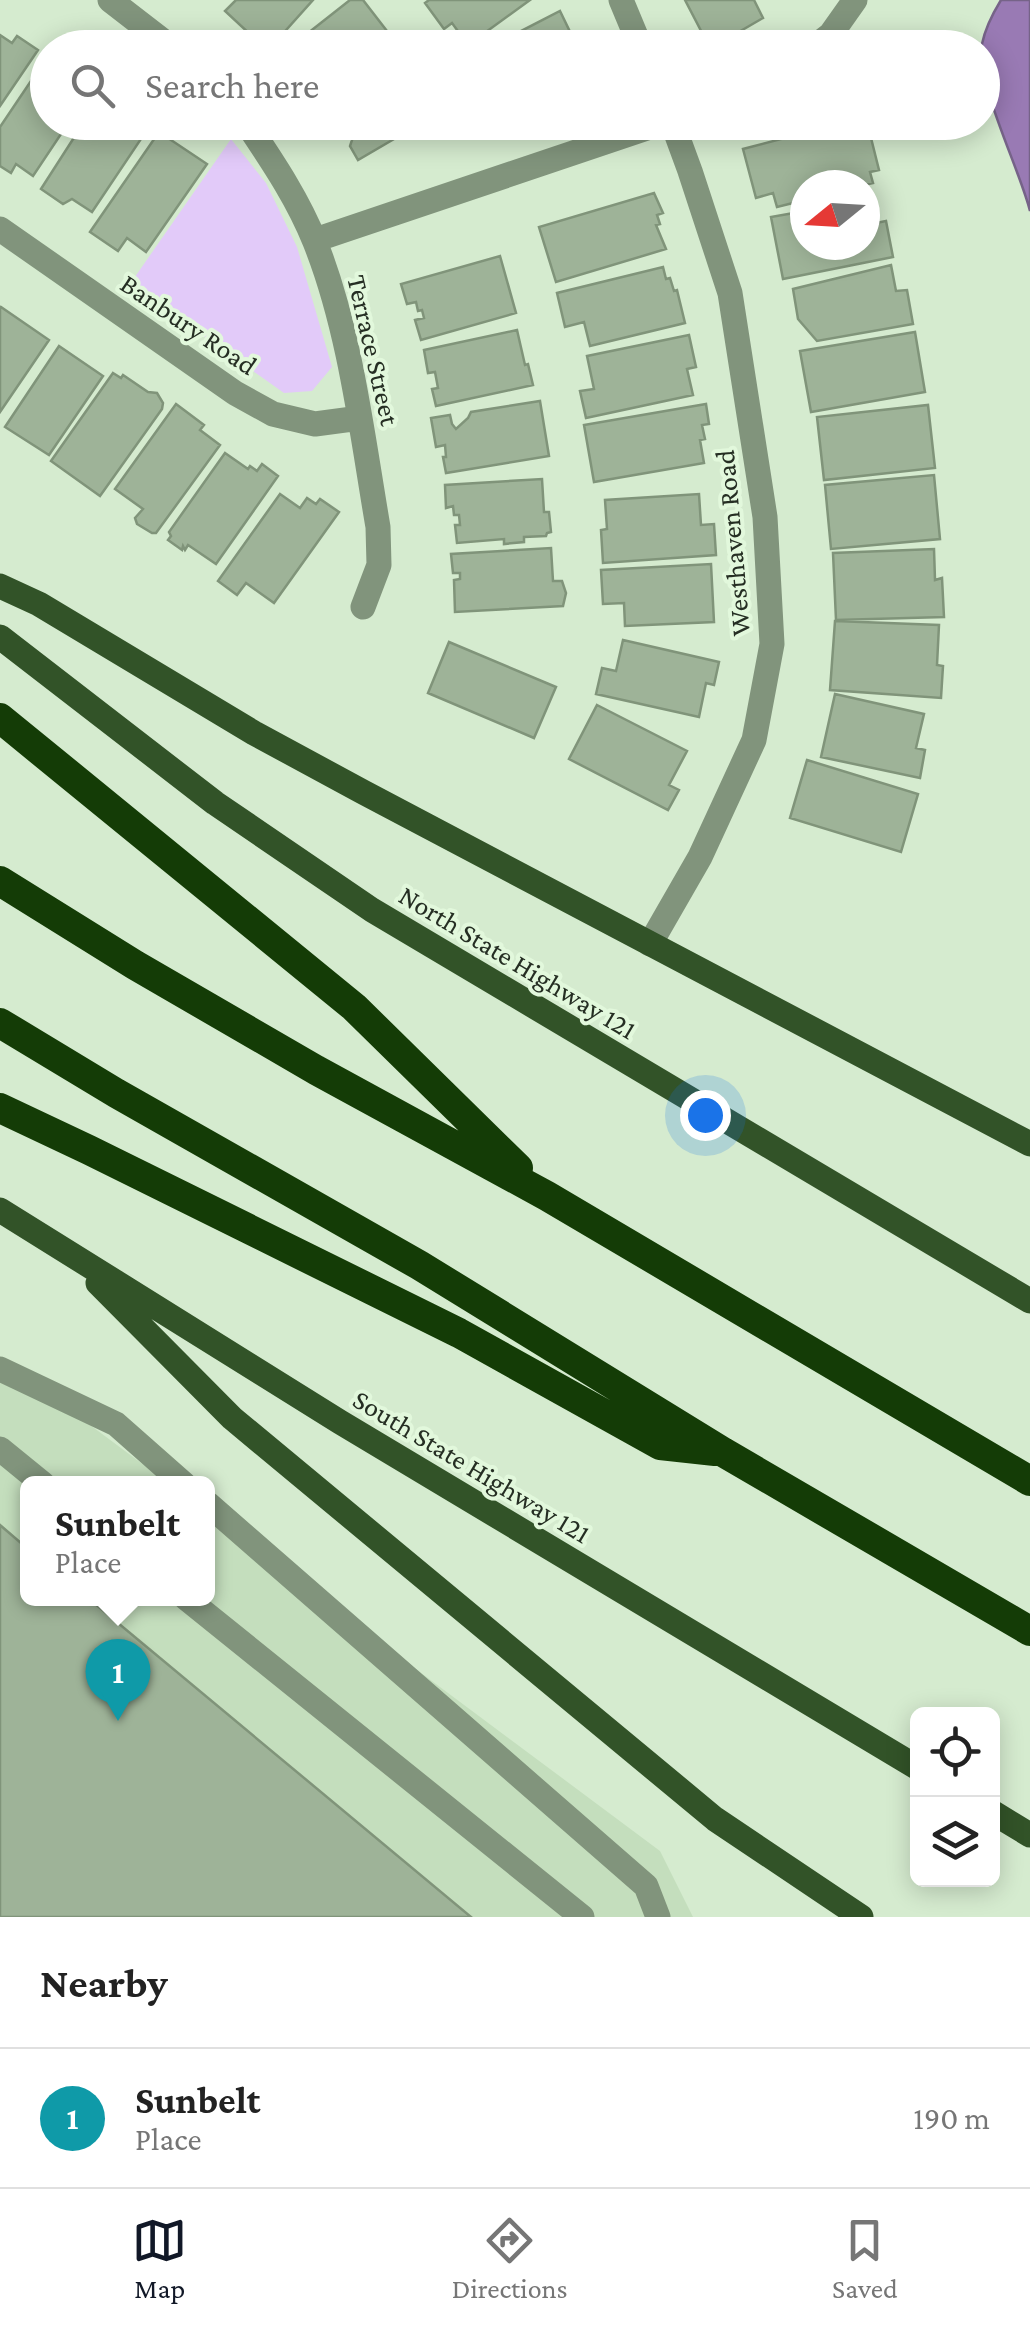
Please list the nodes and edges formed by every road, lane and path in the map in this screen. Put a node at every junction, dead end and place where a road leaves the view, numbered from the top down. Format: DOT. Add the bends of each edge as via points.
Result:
graph roads {
  1 [pos="110,0"];
  2 [pos="621,0"];
  3 [pos="855,0"];
  4 [pos="149,30"];
  5 [pos="634,30"];
  6 [pos="835,30"];
  7 [pos="258,140"];
  8 [pos="614,140"];
  9 [pos="676,140"];
  10 [pos="0,230"];
  11 [pos="315,240"];
  12 [pos="360,418"];
  13 [pos="0,586"];
  14 [pos="364,607"];
  15 [pos="0,637"];
  16 [pos="0,718"];
  17 [pos="0,882"];
  18 [pos="650,944"];
  19 [pos="0,1023"];
  20 [pos="0,1108"];
  21 [pos="1030,1144"];
  22 [pos="546,1196"];
  23 [pos="0,1210"];
  24 [pos="70,1255"];
  25 [pos="1028,1299"];
  26 [pos="0,1369"];
  27 [pos="0,1448"];
  28 [pos="723,1452"];
  29 [pos="34,1476"];
  30 [pos="175,1476"];
  31 [pos="1027,1480"];
  32 [pos="215,1510"];
  33 [pos="196,1606"];
  34 [pos="1027,1630"];
  35 [pos="910,1763"];
  36 [pos="1000,1817"];
  37 [pos="1027,1833"];
  38 [pos="582,1917"];
  39 [pos="658,1917"];
  40 [pos="862,1917"];
  1 -- 4 [label="street"];
  2 -- 5 [label="street"];
  3 -- 6 [label="street"];
  7 -- 11 [label="street, Terrace Street"];
  8 -- 11 [label="street"];
  9 -- 18 [label="street, Westhaven Road" via="730,292 765,517 772,644 754,740 700,857"];
  10 -- 12 [label="street, Banbury Road" via="273,414 315,424"];
  11 -- 12 [label="street, Terrace Street"];
  12 -- 14 [label="street, Terrace Street" via="379,564"];
  13 -- 18 [label="main road" via="254,733"];
  15 -- 25 [label="main road, North State Highway 121" via="215,803 372,910"];
  16 -- 22 [label="highway" via="354,1007"];
  17 -- 22 [label="highway" via="316,1070"];
  18 -- 21 [label="main road"];
  19 -- 28 [label="highway" via="419,1265"];
  20 -- 28 [label="highway" via="459,1332 660,1445"];
  22 -- 31 [label="highway"];
  23 -- 24 [label="main road, South State Highway 121"];
  24 -- 35 [label="main road, South State Highway 121"];
  24 -- 40 [label="main road" via="232,1418 715,1819"];
  26 -- 30 [label="street" via="116,1424"];
  27 -- 29 [label="street"];
  28 -- 34 [label="highway"];
  32 -- 39 [label="street" via="646,1886"];
  33 -- 38 [label="street"];
  36 -- 37 [label="main road"];
}
